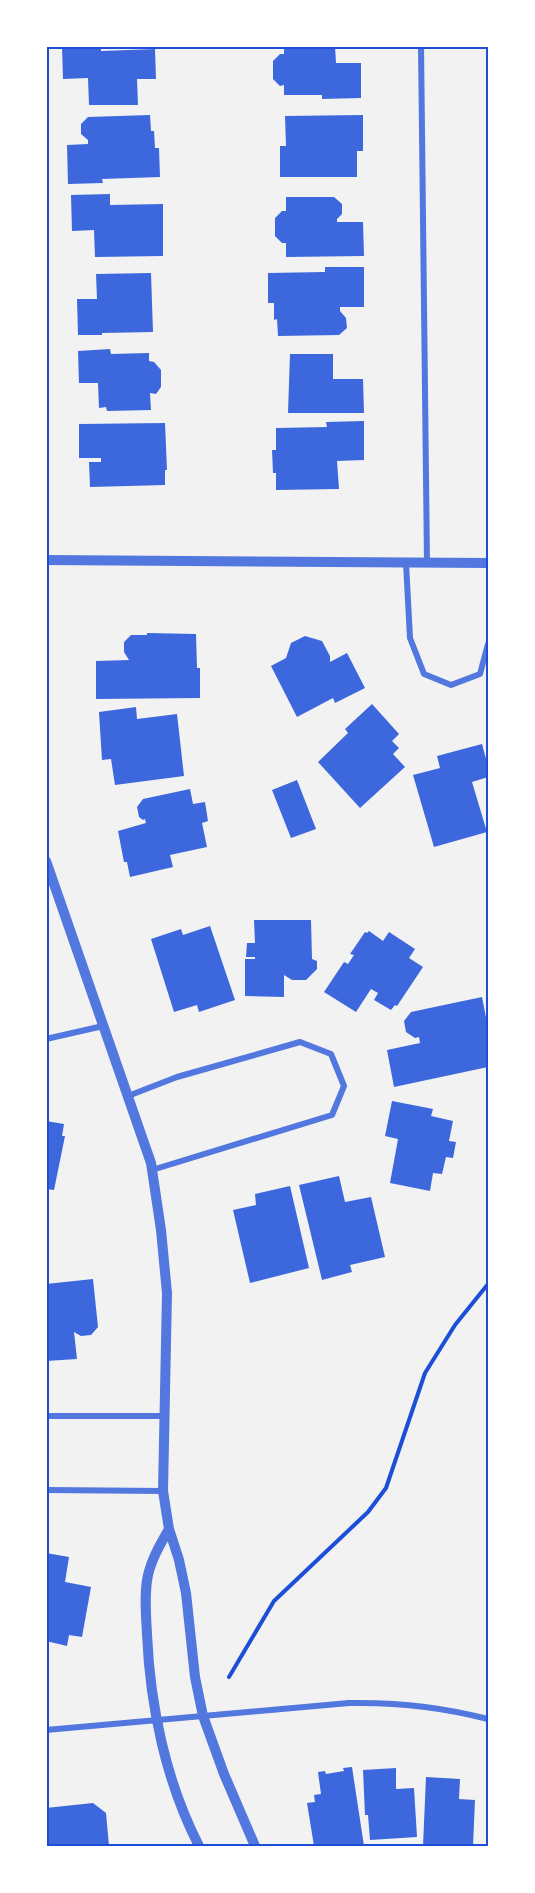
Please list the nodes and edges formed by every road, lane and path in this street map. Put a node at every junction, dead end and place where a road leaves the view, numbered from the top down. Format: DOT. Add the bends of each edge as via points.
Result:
graph roads {
  1 [pos="421,46"];
  2 [pos="46,560"];
  3 [pos="406,563"];
  4 [pos="427,563"];
  5 [pos="488,563"];
  6 [pos="489,570"];
  7 [pos="489,644"];
  8 [pos="46,861"];
  9 [pos="103,1026"];
  10 [pos="46,1039"];
  11 [pos="128,1096"];
  12 [pos="152,1170"];
  13 [pos="489,1284"];
  14 [pos="46,1416"];
  15 [pos="164,1416"];
  16 [pos="46,1490"];
  17 [pos="163,1491"];
  18 [pos="169,1528"];
  19 [pos="230,1677"];
  20 [pos="203,1716"];
  21 [pos="489,1719"];
  22 [pos="158,1721"];
  23 [pos="46,1730"];
  24 [pos="199,1846"];
  25 [pos="255,1846"];
  1 -- 4 [label="street"];
  2 -- 3 [label="street"];
  3 -- 4 [label="street"];
  3 -- 7 [label="street" via="410,638 424,674 451,685 480,674"];
  4 -- 5 [label="street"];
  5 -- 6 [label="street"];
  8 -- 9 [label="street"];
  9 -- 10 [label="street"];
  9 -- 11 [label="street"];
  11 -- 12 [label="street"];
  11 -- 12 [label="street" via="177,1077 300,1042 331,1054 344,1086 332,1114"];
  12 -- 15 [label="street" via="167,1293"];
  13 -- 19 [label="path" via="455,1325 425,1373 386,1488 368,1512 274,1601"];
  14 -- 15 [label="street"];
  15 -- 17 [label="street"];
  16 -- 17 [label="street"];
  17 -- 18 [label="street"];
  18 -- 20 [label="street" via="186,1593"];
  18 -- 22 [label="street" via="148,1575 148,1666"];
  20 -- 21 [label="street" via="389,1702"];
  20 -- 22 [label="street"];
  20 -- 25 [label="street"];
  22 -- 23 [label="street"];
  22 -- 24 [label="street" via="176,1793"];
}
